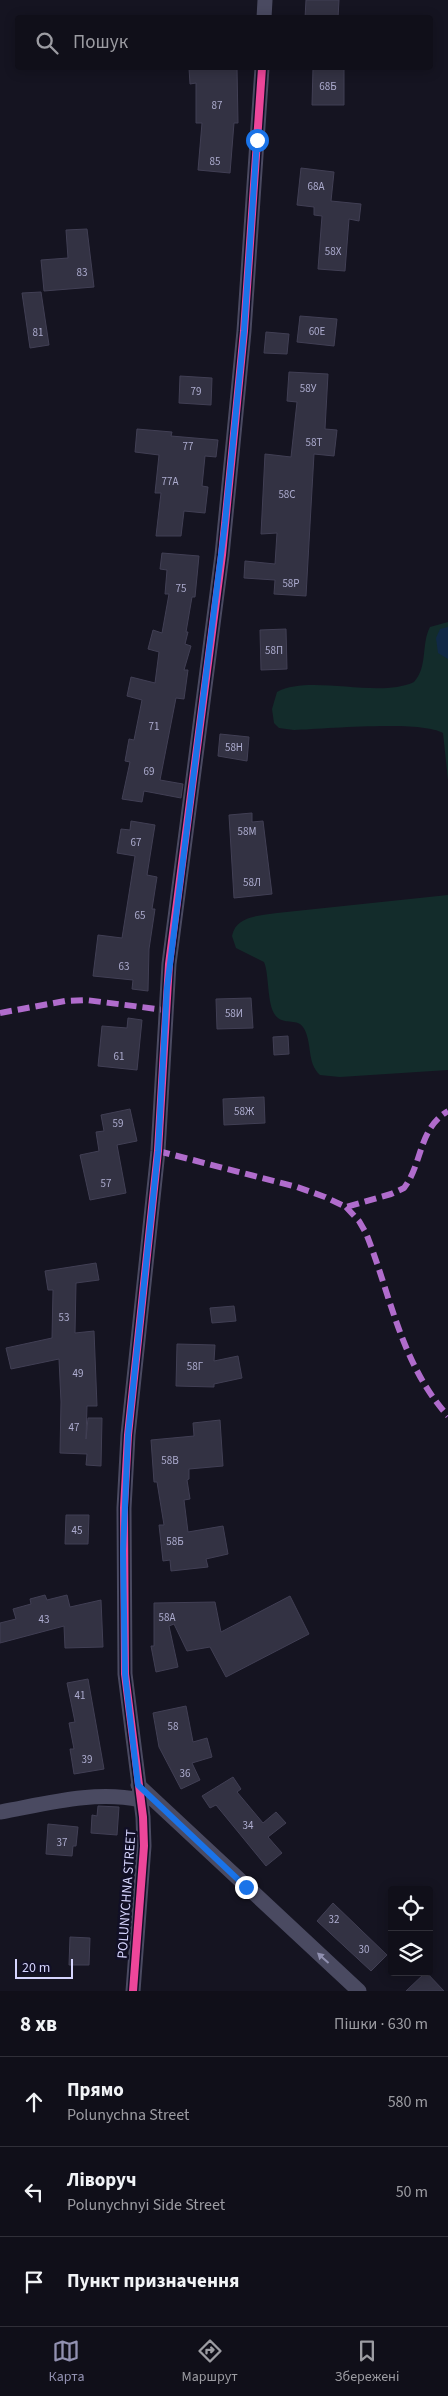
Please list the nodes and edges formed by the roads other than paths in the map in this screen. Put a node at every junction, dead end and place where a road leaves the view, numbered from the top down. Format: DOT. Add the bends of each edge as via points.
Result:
graph roads {
  1 [pos="264,0"];
  2 [pos="264,15"];
  3 [pos="262,70"];
  4 [pos="139,1793"];
  5 [pos="0,1812"];
  6 [pos="133,1991"];
  7 [pos="359,1991"];
  1 -- 2 [label="street"];
  3 -- 4 [label="street, POLUNYCHNA STREET" via="233,444 222,555 169,964 158,1151 128,1435 123,1551 125,1674"];
  4 -- 5 [label="street" via="91,1797"];
  4 -- 6 [label="street, POLUNYCHNA STREET" via="144,1846"];
  7 -- 4 [label="street, one-way"];
}
